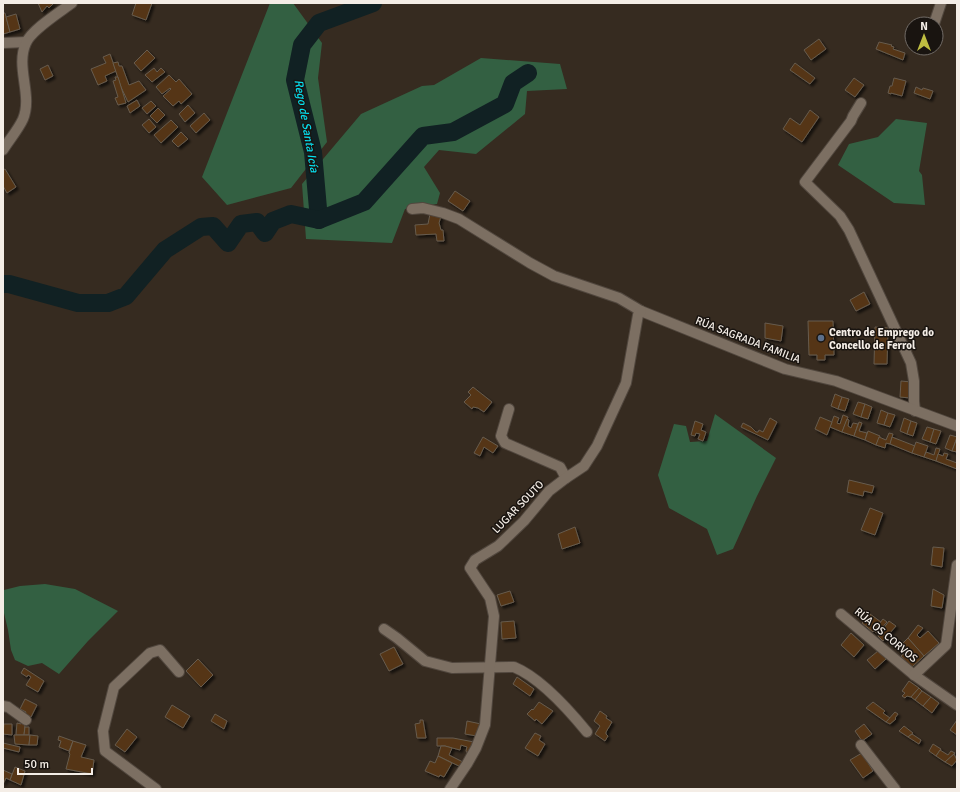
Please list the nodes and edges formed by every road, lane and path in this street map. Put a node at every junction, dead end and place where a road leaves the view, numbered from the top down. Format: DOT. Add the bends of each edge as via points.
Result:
graph roads {
  1 [pos="72,3"];
  2 [pos="941,3"];
  3 [pos="937,16"];
  4 [pos="26,42"];
  5 [pos="3,43"];
  6 [pos="861,103"];
  7 [pos="3,150"];
  8 [pos="412,209"];
  9 [pos="641,311"];
  10 [pos="509,409"];
  11 [pos="915,411"];
  12 [pos="957,426"];
  13 [pos="566,478"];
  14 [pos="957,565"];
  15 [pos="841,614"];
  16 [pos="384,629"];
  17 [pos="490,667"];
  18 [pos="180,672"];
  19 [pos="914,675"];
  20 [pos="957,705"];
  21 [pos="3,706"];
  22 [pos="26,720"];
  23 [pos="587,732"];
  24 [pos="861,745"];
  25 [pos="156,789"];
  26 [pos="450,789"];
  27 [pos="895,789"];
  1 -- 4 [label="street" via="31,34"];
  2 -- 3 [label="street"];
  4 -- 5 [label="street"];
  4 -- 7 [label="street" via="22,55 26,99 23,118"];
  6 -- 11 [label="street" via="851,121 805,182 840,216 849,230 911,363"];
  8 -- 9 [label="street, RÚA SAGRADA FAMILIA" via="423,208 459,219 530,263 572,282 619,298"];
  9 -- 11 [label="street, RÚA SAGRADA FAMILIA" via="785,369 836,381"];
  9 -- 13 [label="street, LUGAR SOUTO" via="638,315 626,383 597,446 584,466"];
  10 -- 13 [label="street" via="501,436 505,443 560,467"];
  11 -- 12 [label="street, RÚA SAGRADA FAMILIA"];
  13 -- 17 [label="street, LUGAR SOUTO" via="549,491 524,521 498,546 474,560 470,568 490,598 494,616"];
  14 -- 19 [label="street, RÚA OS CORVOS" via="946,645"];
  15 -- 19 [label="street, RÚA OS CORVOS"];
  16 -- 17 [label="street" via="425,661 452,668"];
  17 -- 23 [label="street" via="514,667 523,671 570,711"];
  17 -- 26 [label="street, LUGAR SOUTO" via="485,725 476,748"];
  18 -- 25 [label="street" via="160,650 150,653 114,687 103,731 105,751"];
  19 -- 20 [label="street, RÚA OS CORVOS"];
  21 -- 22 [label="street"];
  24 -- 27 [label="street"];
}
